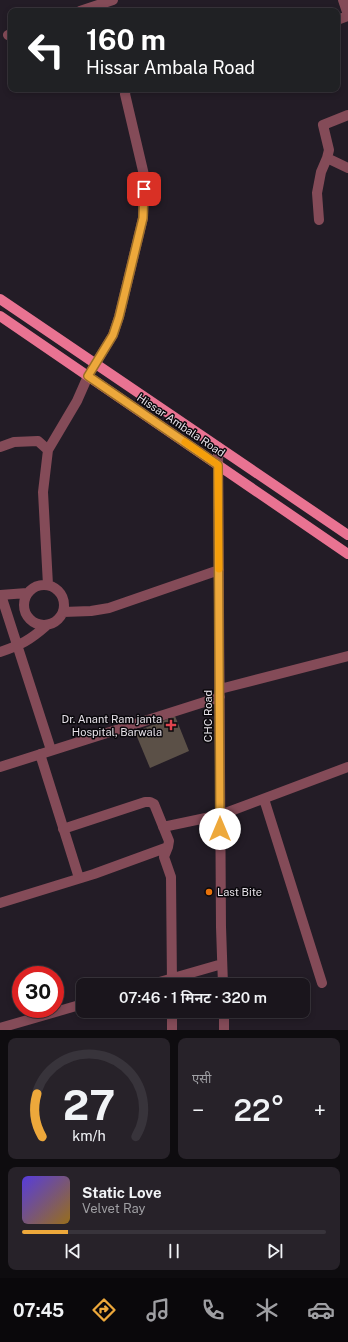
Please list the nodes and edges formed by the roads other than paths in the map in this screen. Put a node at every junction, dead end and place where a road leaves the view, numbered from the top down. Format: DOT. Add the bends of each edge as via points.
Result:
graph roads {
  1 [pos="113,0"];
  2 [pos="343,0"];
  3 [pos="89,8"];
  4 [pos="348,16"];
  5 [pos="125,92"];
  6 [pos="348,115"];
  7 [pos="327,158"];
  8 [pos="348,168"];
  9 [pos="319,220"];
  10 [pos="0,299"];
  11 [pos="0,316"];
  12 [pos="96,364"];
  13 [pos="88,376"];
  14 [pos="0,447"];
  15 [pos="218,447"];
  16 [pos="48,450"];
  17 [pos="218,465"];
  18 [pos="347,533"];
  19 [pos="348,554"];
  20 [pos="219,570"];
  21 [pos="48,585"];
  22 [pos="27,593"];
  23 [pos="1,595"];
  24 [pos="64,612"];
  25 [pos="46,626"];
  26 [pos="18,646"];
  27 [pos="0,652"];
  28 [pos="348,656"];
  29 [pos="220,693"];
  30 [pos="51,750"];
  31 [pos="40,754"];
  32 [pos="0,767"];
  33 [pos="348,767"];
  34 [pos="264,799"];
  35 [pos="220,815"];
  36 [pos="163,826"];
  37 [pos="64,829"];
  38 [pos="168,847"];
  39 [pos="79,878"];
  40 [pos="0,902"];
  41 [pos="222,964"];
  42 [pos="172,978"];
  43 [pos="183,978"];
  44 [pos="223,978"];
  45 [pos="322,983"];
  46 [pos="76,1006"];
  47 [pos="172,1018"];
  48 [pos="224,1018"];
  49 [pos="0,1028"];
  50 [pos="172,1030"];
  51 [pos="224,1030"];
  1 -- 3 [label="street"];
  2 -- 4 [label="street"];
  5 -- 12 [label="street" via="144,175 143,218 117,323"];
  6 -- 7 [label="street" via="323,125 329,150"];
  7 -- 8 [label="street"];
  7 -- 9 [label="street" via="317,193"];
  10 -- 12 [label="main road, Hissar Ambala Road"];
  11 -- 13 [label="main road, Hissar Ambala Road"];
  12 -- 13 [label="street"];
  12 -- 15 [label="main road, Hissar Ambala Road"];
  13 -- 16 [label="street" via="77,401"];
  13 -- 17 [label="main road, Hissar Ambala Road"];
  14 -- 16 [label="street" via="14,442 38,441"];
  15 -- 17 [label="street, CHC Road"];
  15 -- 18 [label="main road, Hissar Ambala Road"];
  16 -- 21 [label="street" via="43,492"];
  17 -- 19 [label="main road, Hissar Ambala Road"];
  17 -- 20 [label="street, CHC Road"];
  20 -- 24 [label="street" via="109,608"];
  20 -- 29 [label="street, CHC Road"];
  21 -- 22 [label="street" via="37,586"];
  21 -- 24 [label="street" via="59,590 64,600"];
  22 -- 23 [label="street"];
  22 -- 25 [label="street" via="24,604 26,615 34,623"];
  23 -- 26 [label="street"];
  24 -- 25 [label="street" via="57,621"];
  25 -- 26 [label="street" via="33,638"];
  26 -- 27 [label="street"];
  26 -- 30 [label="street"];
  28 -- 29 [label="street"];
  29 -- 30 [label="street"];
  29 -- 35 [label="street, CHC Road"];
  30 -- 31 [label="street"];
  31 -- 32 [label="street"];
  31 -- 37 [label="street"];
  33 -- 34 [label="street"];
  34 -- 35 [label="street"];
  34 -- 45 [label="street"];
  35 -- 36 [label="street"];
  35 -- 41 [label="street, CHC Road"];
  36 -- 37 [label="street" via="154,804 145,802"];
  36 -- 38 [label="street" via="169,840"];
  37 -- 39 [label="street"];
  38 -- 39 [label="street"];
  38 -- 42 [label="street" via="164,857 171,877"];
  39 -- 40 [label="street"];
  41 -- 43 [label="street"];
  41 -- 44 [label="street, CHC Road"];
  46 -- 49 [label="street"];
  47 -- 50 [label="street"];
  48 -- 51 [label="street"];
}
